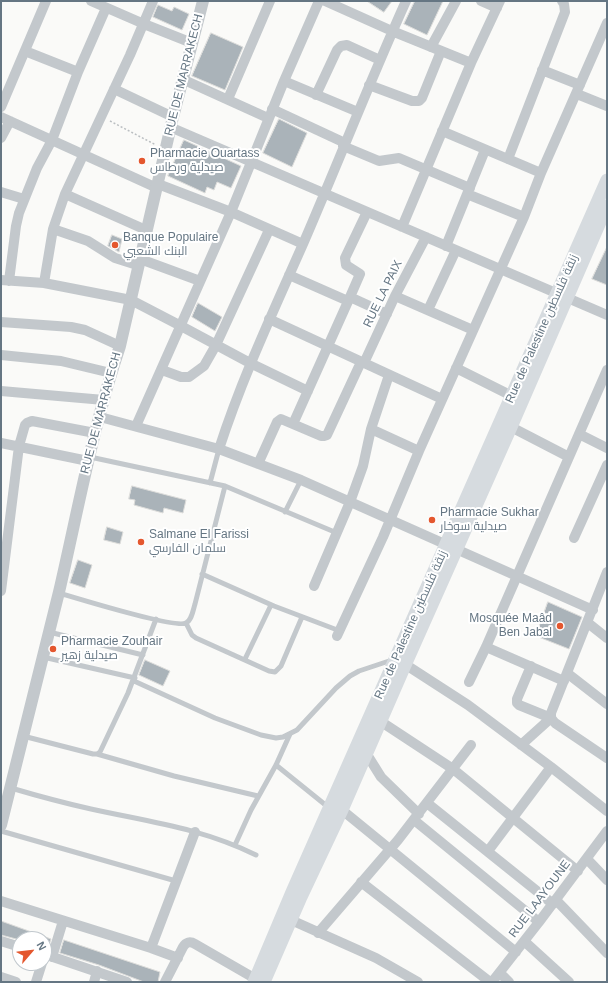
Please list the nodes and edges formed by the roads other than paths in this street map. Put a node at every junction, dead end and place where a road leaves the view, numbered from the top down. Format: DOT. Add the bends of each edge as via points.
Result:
graph roads {
  1 [pos="46,1"];
  2 [pos="91,1"];
  3 [pos="153,1"];
  4 [pos="203,1"];
  5 [pos="270,1"];
  6 [pos="319,1"];
  7 [pos="325,1"];
  8 [pos="406,1"];
  9 [pos="456,1"];
  10 [pos="481,1"];
  11 [pos="562,1"];
  12 [pos="498,5"];
  13 [pos="106,8"];
  14 [pos="607,23"];
  15 [pos="144,24"];
  16 [pos="392,31"];
  17 [pos="192,43"];
  18 [pos="431,47"];
  19 [pos="25,51"];
  20 [pos="441,51"];
  21 [pos="380,60"];
  22 [pos="471,62"];
  23 [pos="542,70"];
  24 [pos="78,72"];
  25 [pos="182,79"];
  26 [pos="284,81"];
  27 [pos="369,85"];
  28 [pos="114,89"];
  29 [pos="578,89"];
  30 [pos="316,94"];
  31 [pos="228,99"];
  32 [pos="607,106"];
  33 [pos="1,107"];
  34 [pos="358,112"];
  35 [pos="270,114"];
  36 [pos="6,119"];
  37 [pos="172,122"];
  38 [pos="442,131"];
  39 [pos="1,138"];
  40 [pos="52,140"];
  41 [pos="344,144"];
  42 [pos="485,150"];
  43 [pos="84,154"];
  44 [pos="508,159"];
  45 [pos="251,162"];
  46 [pos="426,169"];
  47 [pos="541,173"];
  48 [pos="607,180"];
  49 [pos="157,186"];
  50 [pos="468,191"];
  51 [pos="1,192"];
  52 [pos="324,193"];
  53 [pos="65,194"];
  54 [pos="24,199"];
  55 [pos="607,206"];
  56 [pos="231,212"];
  57 [pos="367,212"];
  58 [pos="524,216"];
  59 [pos="402,227"];
  60 [pos="53,229"];
  61 [pos="146,230"];
  62 [pos="269,230"];
  63 [pos="426,237"];
  64 [pos="303,244"];
  65 [pos="451,248"];
  66 [pos="138,262"];
  67 [pos="500,269"];
  68 [pos="289,274"];
  69 [pos="5,280"];
  70 [pos="200,281"];
  71 [pos="44,283"];
  72 [pos="395,296"];
  73 [pos="562,296"];
  74 [pos="349,299"];
  75 [pos="131,300"];
  76 [pos="428,310"];
  77 [pos="387,314"];
  78 [pos="607,315"];
  79 [pos="269,319"];
  80 [pos="1,322"];
  81 [pos="182,326"];
  82 [pos="473,330"];
  83 [pos="216,344"];
  84 [pos="120,346"];
  85 [pos="328,346"];
  86 [pos="1,355"];
  87 [pos="362,363"];
  88 [pos="250,364"];
  89 [pos="456,368"];
  90 [pos="162,370"];
  91 [pos="607,370"];
  92 [pos="111,373"];
  93 [pos="389,375"];
  94 [pos="1,391"];
  95 [pos="308,391"];
  96 [pos="512,396"];
  97 [pos="442,399"];
  98 [pos="104,400"];
  99 [pos="100,417"];
  100 [pos="293,424"];
  101 [pos="136,426"];
  102 [pos="511,427"];
  103 [pos="371,429"];
  104 [pos="95,433"];
  105 [pos="579,434"];
  106 [pos="1,443"];
  107 [pos="19,446"];
  108 [pos="607,448"];
  109 [pos="219,449"];
  110 [pos="419,451"];
  111 [pos="569,457"];
  112 [pos="88,459"];
  113 [pos="258,464"];
  114 [pos="607,465"];
  115 [pos="301,480"];
  116 [pos="210,483"];
  117 [pos="225,486"];
  118 [pos="350,502"];
  119 [pos="285,512"];
  120 [pos="390,520"];
  121 [pos="337,533"];
  122 [pos="574,538"];
  123 [pos="451,547"];
  124 [pos="607,572"];
  125 [pos="202,574"];
  126 [pos="517,575"];
  127 [pos="314,586"];
  128 [pos="1,591"];
  129 [pos="58,593"];
  130 [pos="271,605"];
  131 [pos="593,610"];
  132 [pos="302,617"];
  133 [pos="156,619"];
  134 [pos="186,623"];
  135 [pos="588,623"];
  136 [pos="48,632"];
  137 [pos="338,633"];
  138 [pos="607,638"];
  139 [pos="486,647"];
  140 [pos="143,655"];
  141 [pos="42,657"];
  142 [pos="245,659"];
  143 [pos="401,661"];
  144 [pos="531,666"];
  145 [pos="566,677"];
  146 [pos="134,679"];
  147 [pos="469,682"];
  148 [pos="607,704"];
  149 [pos="551,718"];
  150 [pos="380,721"];
  151 [pos="290,734"];
  152 [pos="22,736"];
  153 [pos="471,745"];
  154 [pos="521,745"];
  155 [pos="366,753"];
  156 [pos="97,754"];
  157 [pos="607,758"];
  158 [pos="276,765"];
  159 [pos="551,767"];
  160 [pos="453,769"];
  161 [pos="10,788"];
  162 [pos="258,796"];
  163 [pos="427,802"];
  164 [pos="336,809"];
  165 [pos="607,811"];
  166 [pos="416,817"];
  167 [pos="514,818"];
  168 [pos="1,825"];
  169 [pos="1,831"];
  170 [pos="607,831"];
  171 [pos="196,832"];
  172 [pos="235,845"];
  173 [pos="390,850"];
  174 [pos="488,851"];
  175 [pos="256,855"];
  176 [pos="587,859"];
  177 [pos="578,871"];
  178 [pos="607,880"];
  179 [pos="176,881"];
  180 [pos="361,882"];
  181 [pos="1,901"];
  182 [pos="554,902"];
  183 [pos="291,920"];
  184 [pos="63,921"];
  185 [pos="540,922"];
  186 [pos="318,933"];
  187 [pos="1,941"];
  188 [pos="524,941"];
  189 [pos="52,943"];
  190 [pos="12,944"];
  191 [pos="151,948"];
  192 [pos="516,952"];
  193 [pos="607,953"];
  194 [pos="178,958"];
  195 [pos="52,959"];
  196 [pos="40,971"];
  197 [pos="97,971"];
  198 [pos="500,972"];
  199 [pos="1,977"];
  200 [pos="167,981"];
  201 [pos="258,981"];
  202 [pos="16,982"];
  203 [pos="36,982"];
  204 [pos="94,982"];
  205 [pos="127,982"];
  206 [pos="418,982"];
  207 [pos="491,982"];
  208 [pos="509,982"];
  209 [pos="569,982"];
  1 -- 19 [label="street"];
  2 -- 13 [label="street"];
  3 -- 15 [label="street"];
  4 -- 17 [label="street, RUE DE MARRAKECH"];
  5 -- 31 [label="street"];
  6 -- 26 [label="street"];
  7 -- 16 [label="street"];
  8 -- 16 [label="street"];
  9 -- 18 [label="street"];
  10 -- 12 [label="street"];
  11 -- 23 [label="street" via="565,12"];
  12 -- 22 [label="street"];
  13 -- 15 [label="street"];
  13 -- 24 [label="street"];
  14 -- 29 [label="street"];
  15 -- 17 [label="street"];
  15 -- 28 [label="street"];
  16 -- 18 [label="street"];
  16 -- 21 [label="street"];
  17 -- 25 [label="street, RUE DE MARRAKECH"];
  18 -- 20 [label="street"];
  19 -- 24 [label="street"];
  19 -- 33 [label="street"];
  20 -- 22 [label="street"];
  20 -- 27 [label="street" via="419,101 412,101"];
  21 -- 27 [label="street"];
  21 -- 30 [label="street" via="347,45 341,46"];
  22 -- 38 [label="street"];
  23 -- 29 [label="street"];
  23 -- 44 [label="street"];
  24 -- 40 [label="street"];
  25 -- 31 [label="street"];
  25 -- 37 [label="street, RUE DE MARRAKECH"];
  26 -- 30 [label="street"];
  26 -- 35 [label="street"];
  27 -- 34 [label="street"];
  28 -- 37 [label="street"];
  28 -- 43 [label="street"];
  29 -- 32 [label="street"];
  29 -- 47 [label="street"];
  30 -- 34 [label="street"];
  31 -- 35 [label="street"];
  34 -- 41 [label="street"];
  35 -- 41 [label="street"];
  35 -- 45 [label="street"];
  36 -- 39 [label="street"];
  36 -- 40 [label="street"];
  37 -- 45 [label="street"];
  37 -- 49 [label="street, RUE DE MARRAKECH"];
  38 -- 42 [label="street"];
  38 -- 46 [label="street"];
  40 -- 43 [label="street"];
  40 -- 54 [label="street"];
  41 -- 46 [label="street" via="379,162 399,158"];
  41 -- 52 [label="street"];
  42 -- 44 [label="street"];
  42 -- 50 [label="street"];
  43 -- 49 [label="street"];
  43 -- 53 [label="street"];
  44 -- 47 [label="street"];
  45 -- 52 [label="street"];
  45 -- 56 [label="street"];
  46 -- 50 [label="street"];
  46 -- 59 [label="street"];
  47 -- 58 [label="street"];
  48 -- 73 [label="main road, Rue de Palestine زنقة فلسطين"];
  49 -- 56 [label="street"];
  49 -- 61 [label="street, RUE DE MARRAKECH"];
  50 -- 58 [label="street"];
  50 -- 65 [label="street"];
  51 -- 54 [label="street"];
  52 -- 57 [label="street"];
  52 -- 64 [label="street"];
  53 -- 60 [label="street"];
  53 -- 61 [label="street"];
  54 -- 69 [label="street"];
  55 -- 73 [label="main road, Rue de Palestine زنقة فلسطين"];
  56 -- 62 [label="street"];
  56 -- 70 [label="street"];
  57 -- 59 [label="street"];
  57 -- 74 [label="street" via="345,258 346,265 360,274"];
  58 -- 67 [label="street"];
  59 -- 63 [label="street"];
  60 -- 66 [label="street" via="88,241 115,258"];
  60 -- 71 [label="street"];
  61 -- 66 [label="street, RUE DE MARRAKECH"];
  62 -- 64 [label="street"];
  62 -- 83 [label="street"];
  63 -- 65 [label="street"];
  63 -- 72 [label="street, RUE LA PAIX"];
  64 -- 68 [label="street"];
  65 -- 67 [label="street"];
  65 -- 76 [label="street"];
  66 -- 70 [label="street"];
  66 -- 75 [label="street, RUE DE MARRAKECH"];
  67 -- 73 [label="street"];
  67 -- 82 [label="street"];
  68 -- 74 [label="street"];
  68 -- 79 [label="street"];
  69 -- 71 [label="street"];
  70 -- 81 [label="street"];
  71 -- 75 [label="street"];
  72 -- 76 [label="street"];
  72 -- 77 [label="street, RUE LA PAIX"];
  73 -- 78 [label="street"];
  73 -- 96 [label="main road, Rue de Palestine زنقة فلسطين"];
  73 -- 102 [label="main road, Rue de Palestine زنقة فلسطين"];
  74 -- 77 [label="street"];
  74 -- 85 [label="street"];
  75 -- 81 [label="street"];
  75 -- 84 [label="street, RUE DE MARRAKECH"];
  76 -- 82 [label="street"];
  77 -- 87 [label="street, RUE LA PAIX"];
  79 -- 85 [label="street"];
  79 -- 88 [label="street"];
  80 -- 84 [label="street" via="71,327 85,330"];
  81 -- 83 [label="street"];
  81 -- 90 [label="street"];
  82 -- 89 [label="street"];
  83 -- 88 [label="street"];
  83 -- 90 [label="street" via="204,366 189,377 181,377"];
  84 -- 92 [label="street, RUE DE MARRAKECH"];
  85 -- 87 [label="street"];
  85 -- 95 [label="street"];
  86 -- 92 [label="street" via="61,361"];
  87 -- 93 [label="street"];
  87 -- 100 [label="street, RUE LA PAIX" via="327,434 321,436"];
  88 -- 95 [label="street"];
  88 -- 109 [label="street" via="231,410"];
  89 -- 96 [label="street"];
  89 -- 97 [label="street"];
  90 -- 101 [label="street"];
  91 -- 105 [label="street"];
  92 -- 98 [label="street, RUE DE MARRAKECH"];
  93 -- 97 [label="street"];
  93 -- 103 [label="street"];
  94 -- 98 [label="street"];
  95 -- 100 [label="street"];
  96 -- 123 [label="main road, Rue de Palestine زنقة فلسطين"];
  97 -- 110 [label="street"];
  98 -- 99 [label="street, RUE DE MARRAKECH"];
  99 -- 101 [label="street"];
  99 -- 104 [label="street, RUE DE MARRAKECH"];
  100 -- 113 [label="street" via="281,419 277,422"];
  101 -- 109 [label="street"];
  102 -- 111 [label="street"];
  102 -- 123 [label="main road, Rue de Palestine زنقة فلسطين"];
  103 -- 110 [label="street"];
  103 -- 118 [label="street"];
  104 -- 107 [label="street" via="32,421 25,425"];
  104 -- 112 [label="street, RUE DE MARRAKECH"];
  105 -- 108 [label="street"];
  105 -- 111 [label="street"];
  106 -- 107 [label="street"];
  107 -- 112 [label="street"];
  107 -- 128 [label="street"];
  109 -- 113 [label="street"];
  109 -- 116 [label="lane"];
  110 -- 120 [label="street"];
  111 -- 126 [label="street"];
  112 -- 116 [label="lane"];
  112 -- 129 [label="street, RUE DE MARRAKECH"];
  113 -- 115 [label="street"];
  114 -- 122 [label="street"];
  115 -- 118 [label="street"];
  115 -- 119 [label="lane"];
  116 -- 117 [label="lane"];
  117 -- 119 [label="lane"];
  117 -- 125 [label="lane"];
  118 -- 120 [label="street"];
  118 -- 121 [label="street"];
  119 -- 121 [label="lane"];
  120 -- 123 [label="street"];
  120 -- 137 [label="street"];
  121 -- 127 [label="street"];
  123 -- 126 [label="street"];
  123 -- 143 [label="main road, Rue de Palestine زنقة فلسطين"];
  124 -- 131 [label="street"];
  125 -- 130 [label="lane"];
  125 -- 134 [label="lane" via="191,616"];
  126 -- 131 [label="street"];
  126 -- 139 [label="street"];
  129 -- 133 [label="lane"];
  129 -- 136 [label="street, RUE DE MARRAKECH"];
  130 -- 132 [label="lane"];
  130 -- 142 [label="lane"];
  131 -- 135 [label="street"];
  132 -- 137 [label="lane"];
  132 -- 142 [label="lane" via="281,666 276,671 269,671"];
  133 -- 134 [label="lane"];
  133 -- 140 [label="lane"];
  134 -- 142 [label="lane" via="196,638"];
  135 -- 138 [label="street"];
  135 -- 145 [label="street"];
  136 -- 140 [label="lane"];
  136 -- 141 [label="street, RUE DE MARRAKECH"];
  139 -- 144 [label="street"];
  139 -- 147 [label="street"];
  140 -- 146 [label="lane"];
  141 -- 146 [label="lane"];
  141 -- 152 [label="street, RUE DE MARRAKECH"];
  143 -- 150 [label="main road, Rue de Palestine زنقة فلسطين"];
  143 -- 151 [label="lane" via="359,671 350,676"];
  143 -- 154 [label="street" via="468,705"];
  143 -- 164 [label="main road, Rue de Palestine زنقة فلسطين"];
  144 -- 145 [label="street"];
  144 -- 149 [label="street" via="517,702"];
  145 -- 148 [label="street"];
  145 -- 149 [label="street"];
  146 -- 151 [label="lane" via="215,718 261,735 276,738"];
  146 -- 156 [label="lane" via="107,739"];
  149 -- 154 [label="street"];
  149 -- 157 [label="street"];
  150 -- 155 [label="main road, Rue de Palestine زنقة فلسطين"];
  150 -- 160 [label="street"];
  151 -- 158 [label="lane"];
  152 -- 156 [label="lane"];
  152 -- 161 [label="street, RUE DE MARRAKECH"];
  153 -- 160 [label="street"];
  154 -- 159 [label="street"];
  155 -- 164 [label="main road, Rue de Palestine زنقة فلسطين"];
  155 -- 166 [label="street" via="381,777"];
  156 -- 162 [label="lane"];
  158 -- 162 [label="lane"];
  158 -- 164 [label="lane"];
  159 -- 165 [label="street"];
  159 -- 167 [label="street"];
  160 -- 163 [label="street"];
  160 -- 167 [label="street"];
  161 -- 168 [label="street, RUE DE MARRAKECH"];
  161 -- 171 [label="lane" via="85,808"];
  162 -- 172 [label="lane"];
  163 -- 166 [label="street"];
  163 -- 174 [label="street"];
  164 -- 173 [label="street"];
  164 -- 183 [label="main road, Rue de Palestine زنقة فلسطين"];
  164 -- 201 [label="main road, Rue de Palestine زنقة فلسطين" via="292,892"];
  166 -- 173 [label="street"];
  166 -- 185 [label="street"];
  167 -- 174 [label="street"];
  167 -- 177 [label="street"];
  169 -- 179 [label="lane"];
  170 -- 176 [label="street, RUE LAAYOUNE"];
  171 -- 172 [label="lane"];
  171 -- 179 [label="street"];
  172 -- 175 [label="lane"];
  173 -- 180 [label="street"];
  173 -- 192 [label="street"];
  174 -- 182 [label="street"];
  176 -- 177 [label="street, RUE LAAYOUNE"];
  176 -- 178 [label="street"];
  177 -- 182 [label="street, RUE LAAYOUNE"];
  179 -- 191 [label="street"];
  180 -- 186 [label="street"];
  180 -- 207 [label="street"];
  181 -- 184 [label="street"];
  182 -- 185 [label="street, RUE LAAYOUNE"];
  182 -- 193 [label="street"];
  183 -- 186 [label="street"];
  183 -- 201 [label="main road, Rue de Palestine زنقة فلسطين"];
  184 -- 189 [label="street"];
  184 -- 191 [label="street"];
  185 -- 188 [label="street, RUE LAAYOUNE"];
  186 -- 206 [label="street" via="376,958"];
  187 -- 190 [label="street"];
  188 -- 192 [label="street, RUE LAAYOUNE"];
  188 -- 209 [label="street"];
  191 -- 194 [label="street"];
  192 -- 198 [label="street, RUE LAAYOUNE"];
  194 -- 200 [label="street"];
  194 -- 201 [label="street" via="184,945 192,942"];
  195 -- 197 [label="street"];
  196 -- 203 [label="street"];
  197 -- 204 [label="street"];
  197 -- 205 [label="street"];
  198 -- 207 [label="street, RUE LAAYOUNE"];
  198 -- 208 [label="street"];
  199 -- 202 [label="street"];
}
